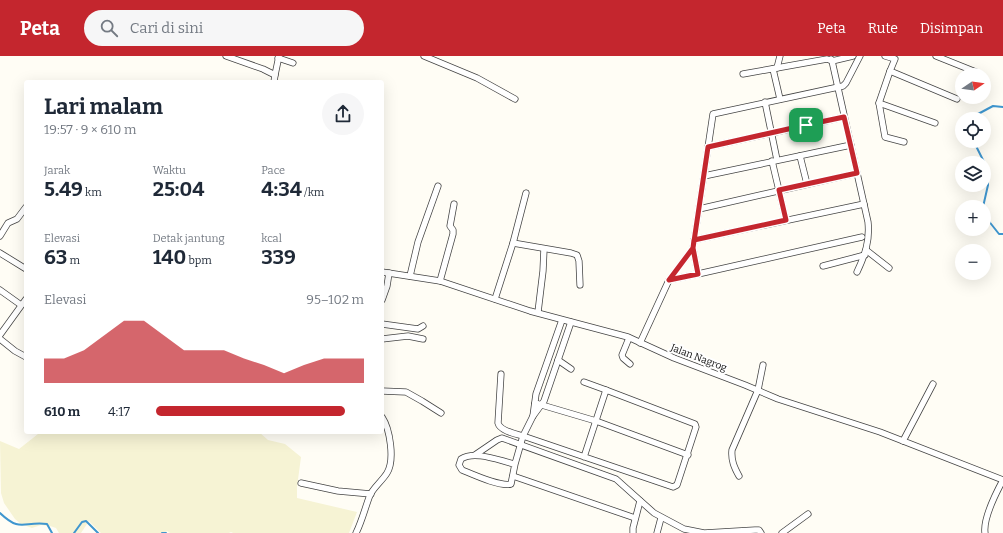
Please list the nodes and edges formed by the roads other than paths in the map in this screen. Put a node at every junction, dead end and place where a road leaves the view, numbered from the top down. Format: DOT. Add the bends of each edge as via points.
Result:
graph roads {
  1 [pos="226,56"];
  2 [pos="424,56"];
  3 [pos="780,56"];
  4 [pos="853,56"];
  5 [pos="860,56"];
  6 [pos="885,56"];
  7 [pos="936,56"];
  8 [pos="279,57"];
  9 [pos="831,58"];
  10 [pos="895,58"];
  11 [pos="293,63"];
  12 [pos="966,68"];
  13 [pos="775,69"];
  14 [pos="890,71"];
  15 [pos="743,74"];
  16 [pos="275,75"];
  17 [pos="274,80"];
  18 [pos="838,87"];
  19 [pos="955,98"];
  20 [pos="515,99"];
  21 [pos="780,99"];
  22 [pos="765,102"];
  23 [pos="879,103"];
  24 [pos="844,117"];
  25 [pos="935,123"];
  26 [pos="771,133"];
  27 [pos="904,142"];
  28 [pos="851,145"];
  29 [pos="708,147"];
  30 [pos="800,156"];
  31 [pos="775,161"];
  32 [pos="857,173"];
  33 [pos="704,176"];
  34 [pos="807,184"];
  35 [pos="438,186"];
  36 [pos="779,190"];
  37 [pos="526,193"];
  38 [pos="454,204"];
  39 [pos="864,204"];
  40 [pos="699,209"];
  41 [pos="24,211"];
  42 [pos="786,220"];
  43 [pos="0,236"];
  44 [pos="862,237"];
  45 [pos="694,240"];
  46 [pos="514,243"];
  47 [pos="693,248"];
  48 [pos="544,249"];
  49 [pos="0,253"];
  50 [pos="866,253"];
  51 [pos="823,266"];
  52 [pos="24,268"];
  53 [pos="889,268"];
  54 [pos="384,272"];
  55 [pos="857,272"];
  56 [pos="388,273"];
  57 [pos="698,274"];
  58 [pos="410,276"];
  59 [pos="669,280"];
  60 [pos="440,281"];
  61 [pos="580,285"];
  62 [pos="0,290"];
  63 [pos="384,293"];
  64 [pos="495,299"];
  65 [pos="24,301"];
  66 [pos="21,305"];
  67 [pos="538,312"];
  68 [pos="562,320"];
  69 [pos="571,322"];
  70 [pos="384,324"];
  71 [pos="423,326"];
  72 [pos="0,335"];
  73 [pos="384,338"];
  74 [pos="630,338"];
  75 [pos="0,339"];
  76 [pos="422,339"];
  77 [pos="640,343"];
  78 [pos="24,356"];
  79 [pos="558,360"];
  80 [pos="630,364"];
  81 [pos="763,364"];
  82 [pos="571,369"];
  83 [pos="501,374"];
  84 [pos="584,382"];
  85 [pos="933,384"];
  86 [pos="606,390"];
  87 [pos="758,390"];
  88 [pos="384,391"];
  89 [pos="535,403"];
  90 [pos="542,405"];
  91 [pos="441,413"];
  92 [pos="533,416"];
  93 [pos="384,420"];
  94 [pos="596,421"];
  95 [pos="524,436"];
  96 [pos="903,441"];
  97 [pos="521,445"];
  98 [pos="476,455"];
  99 [pos="688,455"];
  100 [pos="584,457"];
  101 [pos="515,464"];
  102 [pos="513,476"];
  103 [pos="739,476"];
  104 [pos="1003,480"];
  105 [pos="301,483"];
  106 [pos="371,494"];
  107 [pos="640,502"];
  108 [pos="808,514"];
  109 [pos="635,518"];
  110 [pos="661,518"];
  111 [pos="684,531"];
  112 [pos="738,532"];
  113 [pos="356,533"];
  114 [pos="633,533"];
  115 [pos="657,533"];
  116 [pos="710,533"];
  117 [pos="761,533"];
  118 [pos="782,533"];
  119 [pos="985,533"];
  1 -- 16 [label="street"];
  2 -- 20 [label="street" via="476,78"];
  3 -- 13 [label="street"];
  4 -- 9 [label="street"];
  5 -- 18 [label="street" via="846,83"];
  6 -- 10 [label="street"];
  7 -- 12 [label="street"];
  8 -- 11 [label="street"];
  8 -- 16 [label="street"];
  9 -- 13 [label="street"];
  9 -- 18 [label="street"];
  10 -- 14 [label="street"];
  13 -- 15 [label="street"];
  13 -- 21 [label="street"];
  14 -- 19 [label="street"];
  14 -- 23 [label="street"];
  16 -- 17 [label="street"];
  18 -- 21 [label="street"];
  18 -- 24 [label="street"];
  21 -- 22 [label="street"];
  22 -- 26 [label="street"];
  22 -- 29 [label="street" via="713,114"];
  23 -- 25 [label="street"];
  23 -- 27 [label="street" via="885,137"];
  24 -- 26 [label="street"];
  24 -- 28 [label="street"];
  26 -- 29 [label="street"];
  26 -- 31 [label="street"];
  28 -- 30 [label="street"];
  28 -- 32 [label="street"];
  29 -- 33 [label="street"];
  30 -- 31 [label="street"];
  30 -- 34 [label="street"];
  31 -- 33 [label="street"];
  31 -- 36 [label="street"];
  32 -- 34 [label="street"];
  32 -- 39 [label="street"];
  33 -- 40 [label="street"];
  34 -- 36 [label="street"];
  35 -- 58 [label="street" via="418,242"];
  36 -- 40 [label="street"];
  36 -- 42 [label="street"];
  37 -- 46 [label="street"];
  38 -- 60 [label="street" via="450,225 453,234"];
  39 -- 42 [label="street"];
  39 -- 50 [label="street" via="869,229"];
  40 -- 45 [label="street"];
  41 -- 43 [label="street" via="17,219 8,223"];
  42 -- 45 [label="street"];
  44 -- 57 [label="street"];
  45 -- 47 [label="street"];
  46 -- 48 [label="street"];
  46 -- 64 [label="street"];
  47 -- 57 [label="street"];
  47 -- 59 [label="street"];
  48 -- 61 [label="street" via="577,256"];
  48 -- 67 [label="street"];
  49 -- 52 [label="street"];
  50 -- 51 [label="street"];
  50 -- 53 [label="street"];
  50 -- 55 [label="street"];
  54 -- 56 [label="street, Jalan Nagrog"];
  56 -- 58 [label="street, Jalan Nagrog"];
  56 -- 63 [label="street"];
  57 -- 59 [label="street"];
  58 -- 60 [label="street, Jalan Nagrog"];
  59 -- 77 [label="street"];
  60 -- 64 [label="street, Jalan Nagrog"];
  62 -- 66 [label="street"];
  64 -- 67 [label="street, Jalan Nagrog"];
  65 -- 66 [label="street"];
  66 -- 72 [label="street"];
  67 -- 68 [label="street, Jalan Nagrog"];
  68 -- 69 [label="street, Jalan Nagrog"];
  68 -- 89 [label="street"];
  69 -- 74 [label="street, Jalan Nagrog"];
  69 -- 79 [label="street"];
  70 -- 71 [label="street" via="418,330"];
  73 -- 76 [label="street" via="408,336"];
  74 -- 77 [label="street, Jalan Nagrog"];
  74 -- 80 [label="street" via="622,355"];
  75 -- 78 [label="street"];
  77 -- 87 [label="street, Jalan Nagrog"];
  79 -- 82 [label="street"];
  79 -- 90 [label="street"];
  81 -- 87 [label="street"];
  83 -- 95 [label="street" via="498,426"];
  84 -- 86 [label="street"];
  85 -- 96 [label="street"];
  86 -- 94 [label="street"];
  86 -- 99 [label="street" via="695,424 696,429"];
  87 -- 96 [label="street, Jalan Nagrog"];
  87 -- 103 [label="street" via="732,450 732,464"];
  88 -- 91 [label="street" via="406,392"];
  89 -- 90 [label="street"];
  89 -- 92 [label="street"];
  90 -- 92 [label="street"];
  90 -- 94 [label="street"];
  92 -- 95 [label="street"];
  93 -- 106 [label="street" via="391,462"];
  94 -- 99 [label="street"];
  94 -- 100 [label="street"];
  95 -- 97 [label="street"];
  95 -- 100 [label="street"];
  96 -- 104 [label="street, Jalan Nagrog"];
  97 -- 98 [label="street" via="502,438"];
  97 -- 101 [label="street"];
  97 -- 107 [label="street" via="616,479"];
  98 -- 101 [label="street"];
  98 -- 102 [label="street" via="461,459 459,465 462,470 508,485 511,484"];
  99 -- 100 [label="street" via="677,486 673,487"];
  101 -- 102 [label="street"];
  102 -- 109 [label="street"];
  104 -- 119 [label="street" via="990,508"];
  105 -- 106 [label="street" via="338,491"];
  106 -- 113 [label="street"];
  107 -- 109 [label="street"];
  107 -- 110 [label="street"];
  108 -- 118 [label="street"];
  109 -- 114 [label="street"];
  110 -- 111 [label="street"];
  110 -- 115 [label="street"];
  111 -- 116 [label="street"];
  112 -- 116 [label="street"];
  112 -- 117 [label="street" via="758,530"];
}
